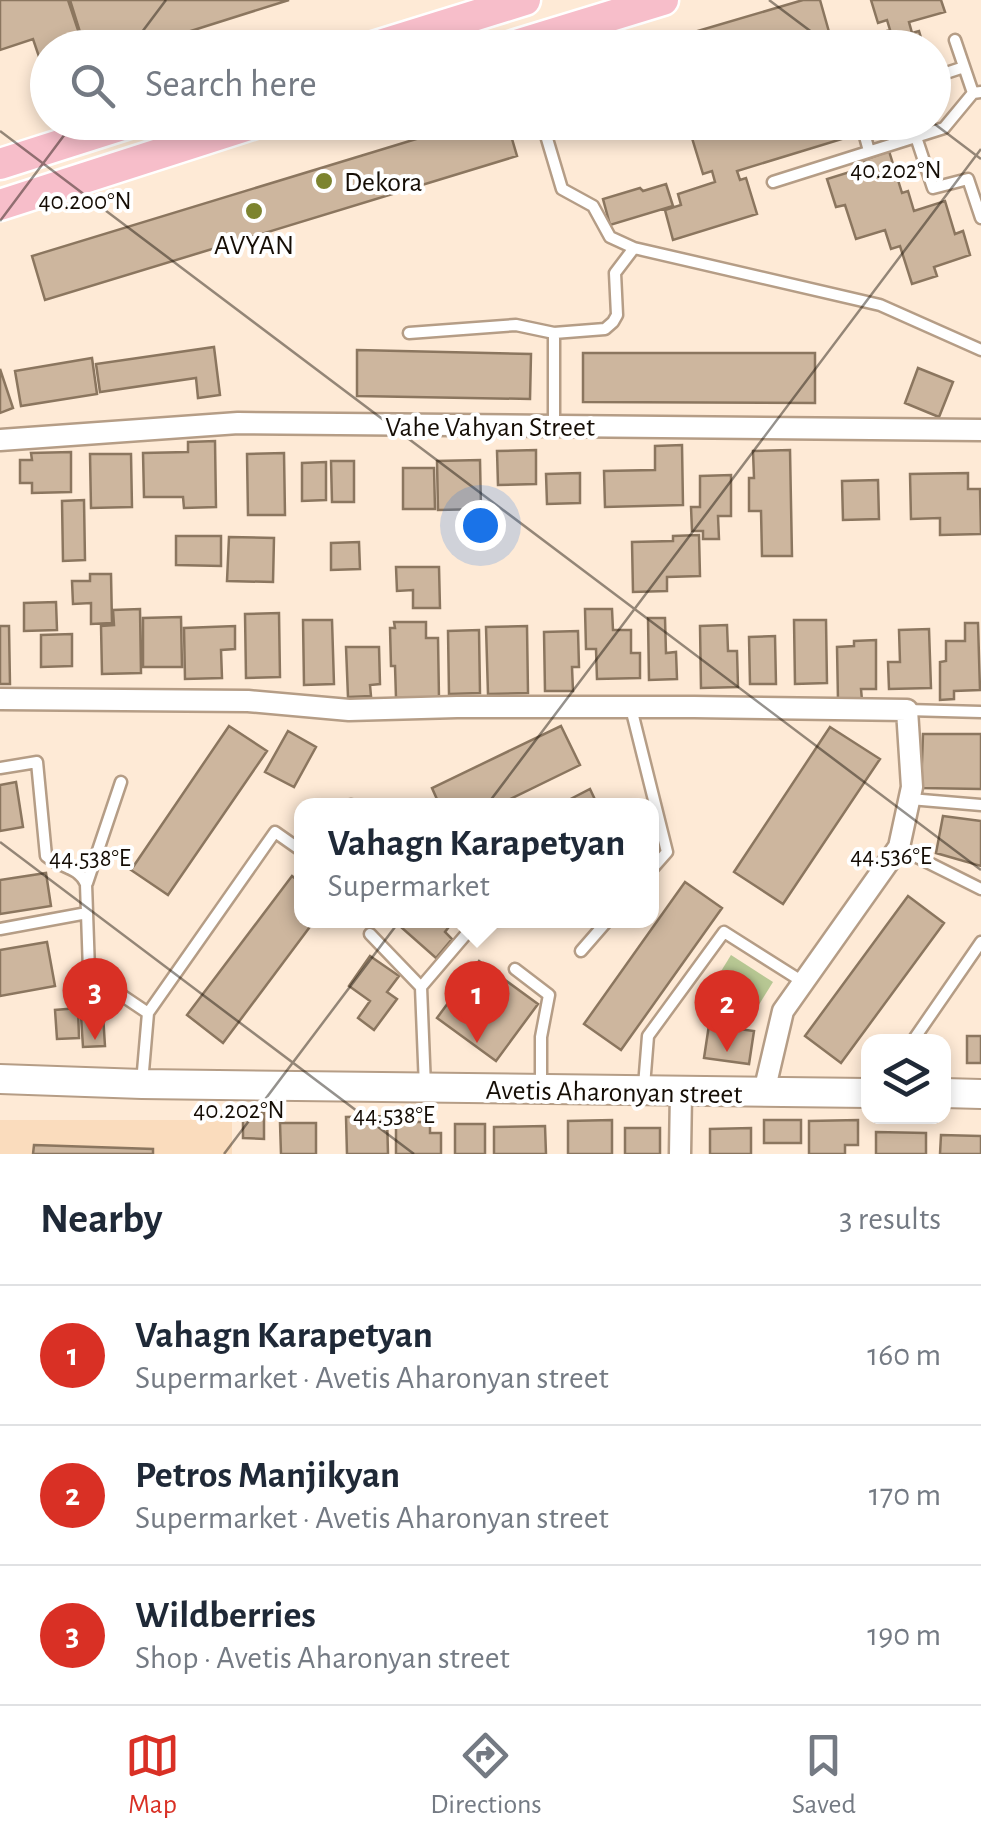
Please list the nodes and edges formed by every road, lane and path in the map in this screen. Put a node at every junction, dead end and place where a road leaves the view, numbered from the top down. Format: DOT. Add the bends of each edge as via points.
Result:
graph roads {
  1 [pos="525,0"];
  2 [pos="663,0"];
  3 [pos="446,30"];
  4 [pos="566,30"];
  5 [pos="954,40"];
  6 [pos="964,67"];
  7 [pos="951,71"];
  8 [pos="977,92"];
  9 [pos="951,120"];
  10 [pos="75,140"];
  11 [pos="202,140"];
  12 [pos="547,140"];
  13 [pos="866,140"];
  14 [pos="907,140"];
  15 [pos="917,140"];
  16 [pos="870,152"];
  17 [pos="0,164"];
  18 [pos="773,182"];
  19 [pos="0,205"];
  20 [pos="981,218"];
  21 [pos="634,248"];
  22 [pos="554,333"];
  23 [pos="409,334"];
  24 [pos="981,350"];
  25 [pos="554,426"];
  26 [pos="981,430"];
  27 [pos="0,440"];
  28 [pos="0,699"];
  29 [pos="631,708"];
  30 [pos="907,710"];
  31 [pos="981,712"];
  32 [pos="0,768"];
  33 [pos="121,782"];
  34 [pos="654,798"];
  35 [pos="910,799"];
  36 [pos="981,805"];
  37 [pos="659,820"];
  38 [pos="294,845"];
  39 [pos="898,847"];
  40 [pos="659,861"];
  41 [pos="86,884"];
  42 [pos="981,889"];
  43 [pos="87,913"];
  44 [pos="471,928"];
  45 [pos="601,928"];
  46 [pos="0,929"];
  47 [pos="370,934"];
  48 [pos="981,942"];
  49 [pos="581,951"];
  50 [pos="515,968"];
  51 [pos="804,982"];
  52 [pos="421,987"];
  53 [pos="148,1013"];
  54 [pos="918,1034"];
  55 [pos="0,1079"];
  56 [pos="142,1084"];
  57 [pos="426,1088"];
  58 [pos="542,1090"];
  59 [pos="644,1092"];
  60 [pos="681,1092"];
  61 [pos="764,1092"];
  62 [pos="861,1093"];
  63 [pos="951,1093"];
  64 [pos="981,1094"];
  65 [pos="680,1154"];
  1 -- 3 [label="main road"];
  2 -- 4 [label="main road"];
  5 -- 6 [label="lane"];
  6 -- 7 [label="lane"];
  6 -- 8 [label="lane"];
  8 -- 9 [label="lane"];
  10 -- 17 [label="main road"];
  11 -- 19 [label="main road"];
  12 -- 21 [label="lane" via="562,189 593,206 610,237"];
  13 -- 16 [label="lane"];
  14 -- 16 [label="lane"];
  15 -- 20 [label="lane" via="933,188 968,179"];
  16 -- 18 [label="lane"];
  21 -- 22 [label="lane" via="615,273 613,322 605,329"];
  21 -- 24 [label="lane" via="880,304"];
  22 -- 23 [label="lane" via="516,325"];
  22 -- 25 [label="lane"];
  25 -- 26 [label="street, Vahe Vahyan Street"];
  25 -- 27 [label="street, Vahe Vahyan Street" via="238,424"];
  28 -- 29 [label="street" via="248,701 349,710"];
  29 -- 30 [label="street"];
  29 -- 34 [label="lane"];
  30 -- 31 [label="lane"];
  30 -- 35 [label="street"];
  32 -- 41 [label="lane" via="37,762 46,856 75,870"];
  33 -- 41 [label="lane"];
  35 -- 36 [label="lane"];
  35 -- 39 [label="street"];
  37 -- 40 [label="lane" via="667,852"];
  38 -- 53 [label="lane" via="275,832"];
  39 -- 42 [label="lane"];
  39 -- 51 [label="street"];
  41 -- 43 [label="lane"];
  43 -- 46 [label="lane"];
  43 -- 53 [label="lane" via="89,970"];
  44 -- 52 [label="lane"];
  45 -- 49 [label="lane"];
  47 -- 52 [label="lane"];
  48 -- 54 [label="lane"];
  50 -- 58 [label="lane" via="549,995"];
  51 -- 59 [label="lane" via="724,932 648,1036"];
  51 -- 61 [label="street" via="784,1011"];
  52 -- 57 [label="lane"];
  53 -- 56 [label="lane"];
  55 -- 56 [label="street, Avetis Aharonyan street"];
  56 -- 57 [label="street, Avetis Aharonyan street"];
  57 -- 58 [label="street, Avetis Aharonyan street"];
  58 -- 59 [label="street, Avetis Aharonyan street"];
  59 -- 60 [label="street, Avetis Aharonyan street"];
  60 -- 61 [label="street, Avetis Aharonyan street"];
  60 -- 65 [label="street"];
  61 -- 62 [label="street, Avetis Aharonyan street"];
  63 -- 64 [label="street"];
}
